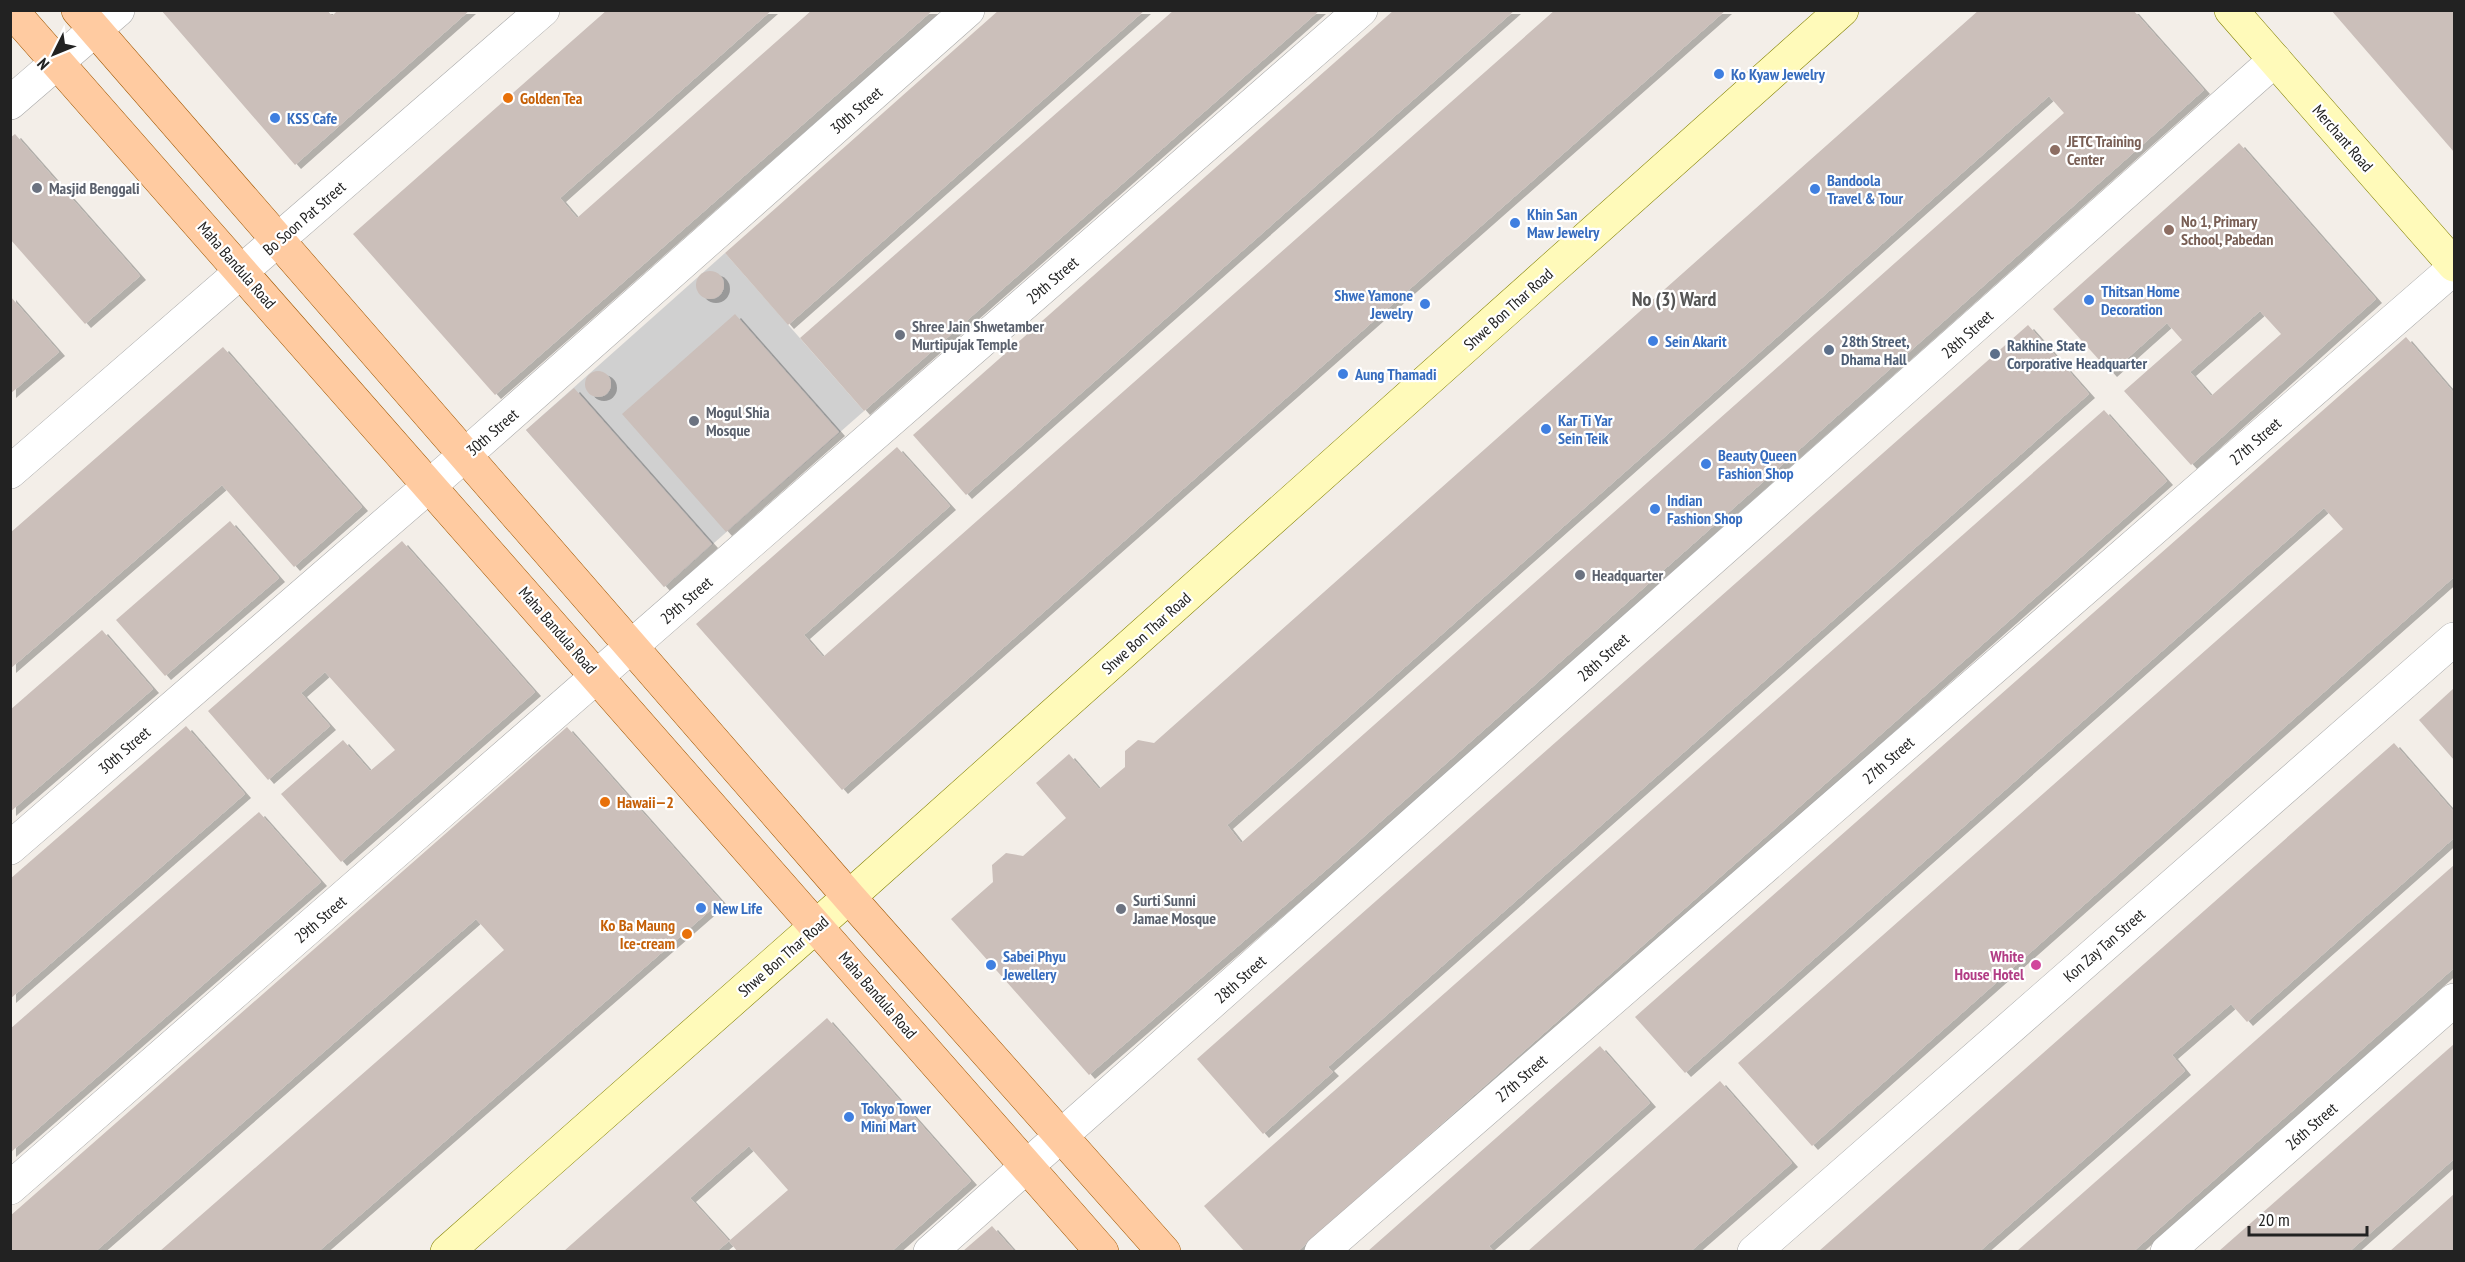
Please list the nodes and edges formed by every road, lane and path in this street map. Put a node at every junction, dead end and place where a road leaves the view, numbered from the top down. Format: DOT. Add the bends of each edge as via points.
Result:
graph roads {
  1 [pos="12,10"];
  2 [pos="543,10"];
  3 [pos="968,10"];
  4 [pos="1361,10"];
  5 [pos="1842,10"];
  6 [pos="2231,10"];
  7 [pos="97,17"];
  8 [pos="2275,60"];
  9 [pos="59,62"];
  10 [pos="10,103"];
  11 [pos="278,241"];
  12 [pos="2454,266"];
  13 [pos="242,272"];
  14 [pos="465,456"];
  15 [pos="10,472"];
  16 [pos="430,486"];
  17 [pos="2454,639"];
  18 [pos="632,647"];
  19 [pos="598,677"];
  20 [pos="10,848"];
  21 [pos="849,897"];
  22 [pos="817,926"];
  23 [pos="2454,1000"];
  24 [pos="1062,1137"];
  25 [pos="1028,1167"];
  26 [pos="10,1188"];
  27 [pos="447,1251"];
  28 [pos="930,1251"];
  29 [pos="1102,1251"];
  30 [pos="1164,1251"];
  31 [pos="1321,1251"];
  32 [pos="1754,1251"];
  33 [pos="2167,1251"];
  1 -- 9 [label="main road, Maha Bandula Road"];
  2 -- 11 [label="street, Bo Soon Pat Street"];
  3 -- 14 [label="street, 30th Street"];
  4 -- 18 [label="street, 29th Street"];
  5 -- 21 [label="main road, Shwe Bon Thar Road"];
  6 -- 8 [label="main road, Merchant Road"];
  7 -- 9 [label="street"];
  7 -- 11 [label="main road"];
  8 -- 12 [label="main road, Merchant Road"];
  8 -- 24 [label="street, 28th Street"];
  9 -- 10 [label="street"];
  9 -- 13 [label="main road, Maha Bandula Road"];
  11 -- 13 [label="street, Bo Soon Pat Street"];
  11 -- 14 [label="main road"];
  12 -- 31 [label="street, 27th Street"];
  13 -- 15 [label="street, Bo Soon Pat Street"];
  13 -- 16 [label="main road, Maha Bandula Road"];
  14 -- 16 [label="street, 30th Street"];
  14 -- 18 [label="main road"];
  16 -- 19 [label="main road, Maha Bandula Road"];
  16 -- 20 [label="street, 30th Street"];
  17 -- 32 [label="street, Kon Zay Tan Street"];
  18 -- 19 [label="street, 29th Street"];
  18 -- 21 [label="main road"];
  19 -- 22 [label="main road, Maha Bandula Road"];
  19 -- 26 [label="street, 29th Street"];
  21 -- 22 [label="main road, Shwe Bon Thar Road"];
  21 -- 24 [label="main road"];
  22 -- 25 [label="main road, Maha Bandula Road"];
  22 -- 27 [label="main road, Shwe Bon Thar Road"];
  23 -- 33 [label="street, 26th Street"];
  24 -- 25 [label="street, 28th Street"];
  24 -- 30 [label="main road"];
  25 -- 28 [label="street, 28th Street"];
  25 -- 29 [label="main road, Maha Bandula Road"];
}
